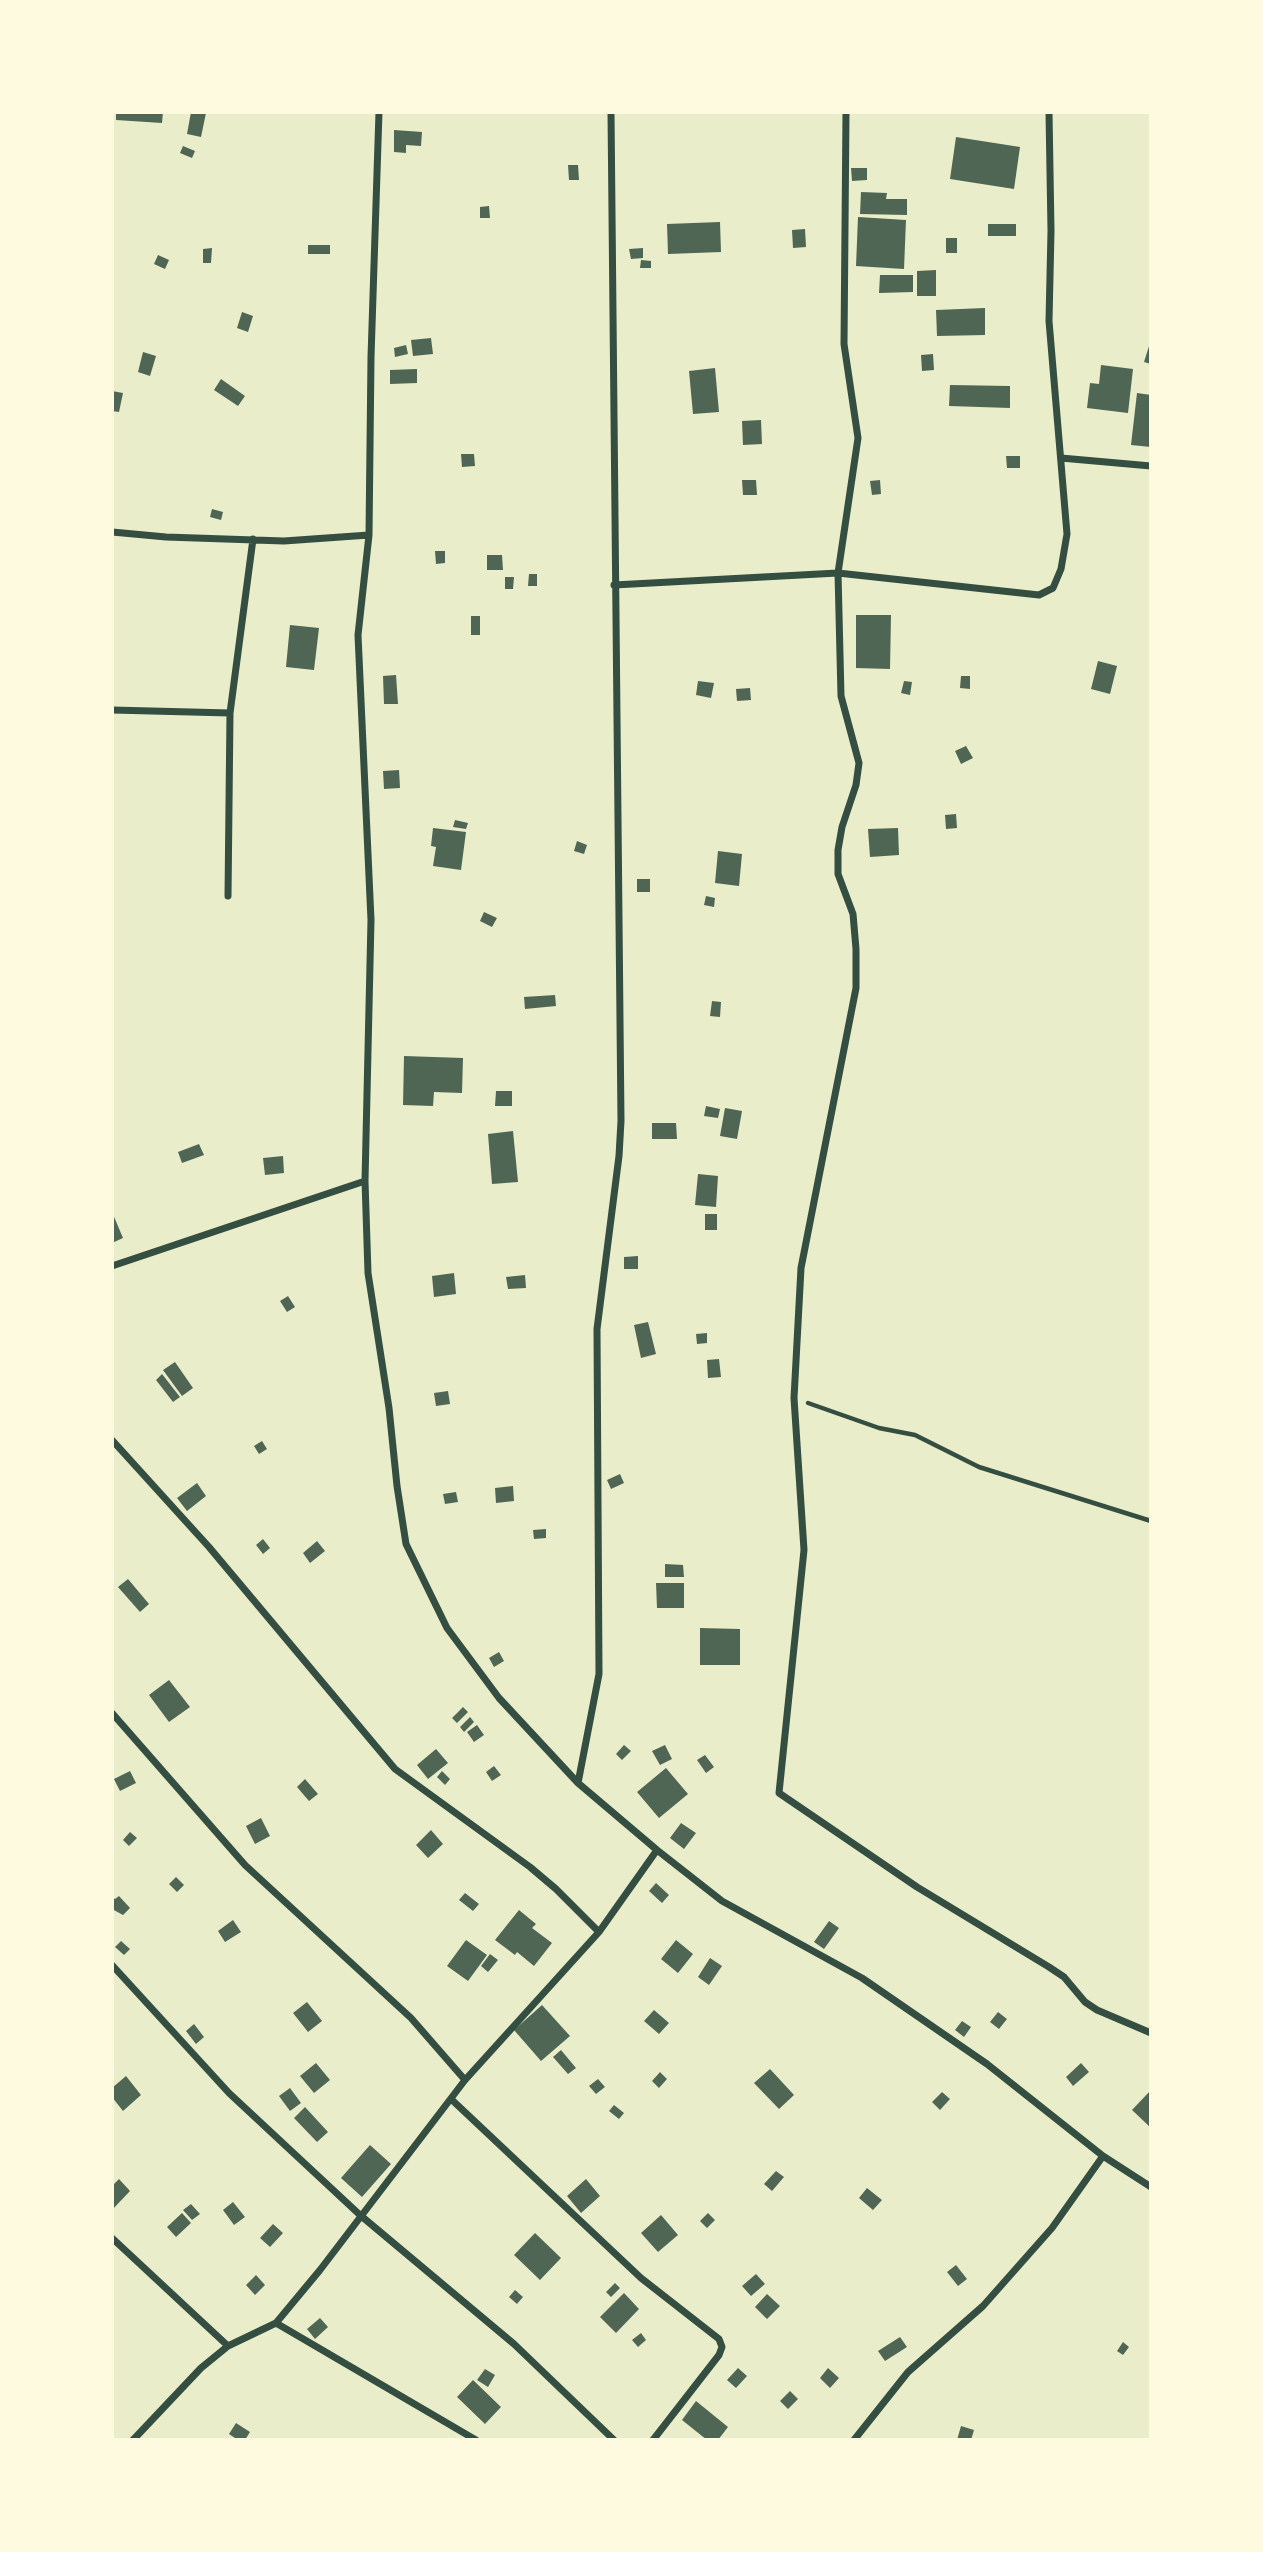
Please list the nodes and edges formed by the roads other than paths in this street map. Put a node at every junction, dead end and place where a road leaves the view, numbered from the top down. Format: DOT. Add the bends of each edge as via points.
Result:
graph roads {
  1 [pos="379,112"];
  2 [pos="611,112"];
  3 [pos="846,112"];
  4 [pos="1049,112"];
  5 [pos="1061,458"];
  6 [pos="1151,466"];
  7 [pos="112,532"];
  8 [pos="369,535"];
  9 [pos="253,539"];
  10 [pos="838,573"];
  11 [pos="614,585"];
  12 [pos="112,710"];
  13 [pos="230,713"];
  14 [pos="228,896"];
  15 [pos="365,1181"];
  16 [pos="112,1266"];
  17 [pos="112,1440"];
  18 [pos="112,1713"];
  19 [pos="578,1783"];
  20 [pos="657,1850"];
  21 [pos="599,1932"];
  22 [pos="112,1965"];
  23 [pos="1151,2034"];
  24 [pos="465,2080"];
  25 [pos="452,2099"];
  26 [pos="1103,2156"];
  27 [pos="1151,2187"];
  28 [pos="360,2216"];
  29 [pos="112,2238"];
  30 [pos="276,2323"];
  31 [pos="228,2346"];
  32 [pos="663,2427"];
  33 [pos="133,2440"];
  34 [pos="477,2440"];
  35 [pos="614,2440"];
  36 [pos="653,2440"];
  37 [pos="664,2440"];
  38 [pos="854,2440"];
  1 -- 8 [label="street"];
  2 -- 11 [label="street"];
  3 -- 10 [label="street" via="844,344 858,438"];
  4 -- 5 [label="street" via="1049,321"];
  5 -- 6 [label="street"];
  5 -- 10 [label="street" via="1067,534 1053,588 1040,595"];
  7 -- 9 [label="street"];
  8 -- 9 [label="street"];
  8 -- 15 [label="street" via="358,635 371,920"];
  9 -- 13 [label="street"];
  10 -- 11 [label="street"];
  10 -- 23 [label="street" via="841,696 859,763 842,827 838,874 853,914 856,988 801,1268 794,1398 804,1550 780,1795 1064,1977 1097,2010"];
  11 -- 19 [label="street" via="621,1121 597,1329 599,1674"];
  12 -- 13 [label="street"];
  13 -- 14 [label="street"];
  15 -- 16 [label="street"];
  15 -- 19 [label="street" via="368,1273 406,1544 447,1628 499,1698"];
  17 -- 21 [label="street" via="209,1546 395,1769 530,1867"];
  18 -- 24 [label="street" via="245,1865 411,2018"];
  19 -- 20 [label="street"];
  20 -- 21 [label="street"];
  20 -- 26 [label="street" via="722,1901 862,1978 987,2064"];
  21 -- 24 [label="street"];
  22 -- 28 [label="street" via="229,2093"];
  24 -- 25 [label="street"];
  25 -- 28 [label="street"];
  25 -- 32 [label="street" via="641,2278 719,2339 719,2355"];
  26 -- 27 [label="street"];
  26 -- 38 [label="street" via="1035,2248 983,2306 908,2372"];
  28 -- 30 [label="street"];
  28 -- 35 [label="street" via="514,2344"];
  29 -- 31 [label="street"];
  30 -- 31 [label="street"];
  30 -- 34 [label="street"];
  31 -- 33 [label="street"];
  32 -- 36 [label="street"];
  32 -- 37 [label="street"];
}
